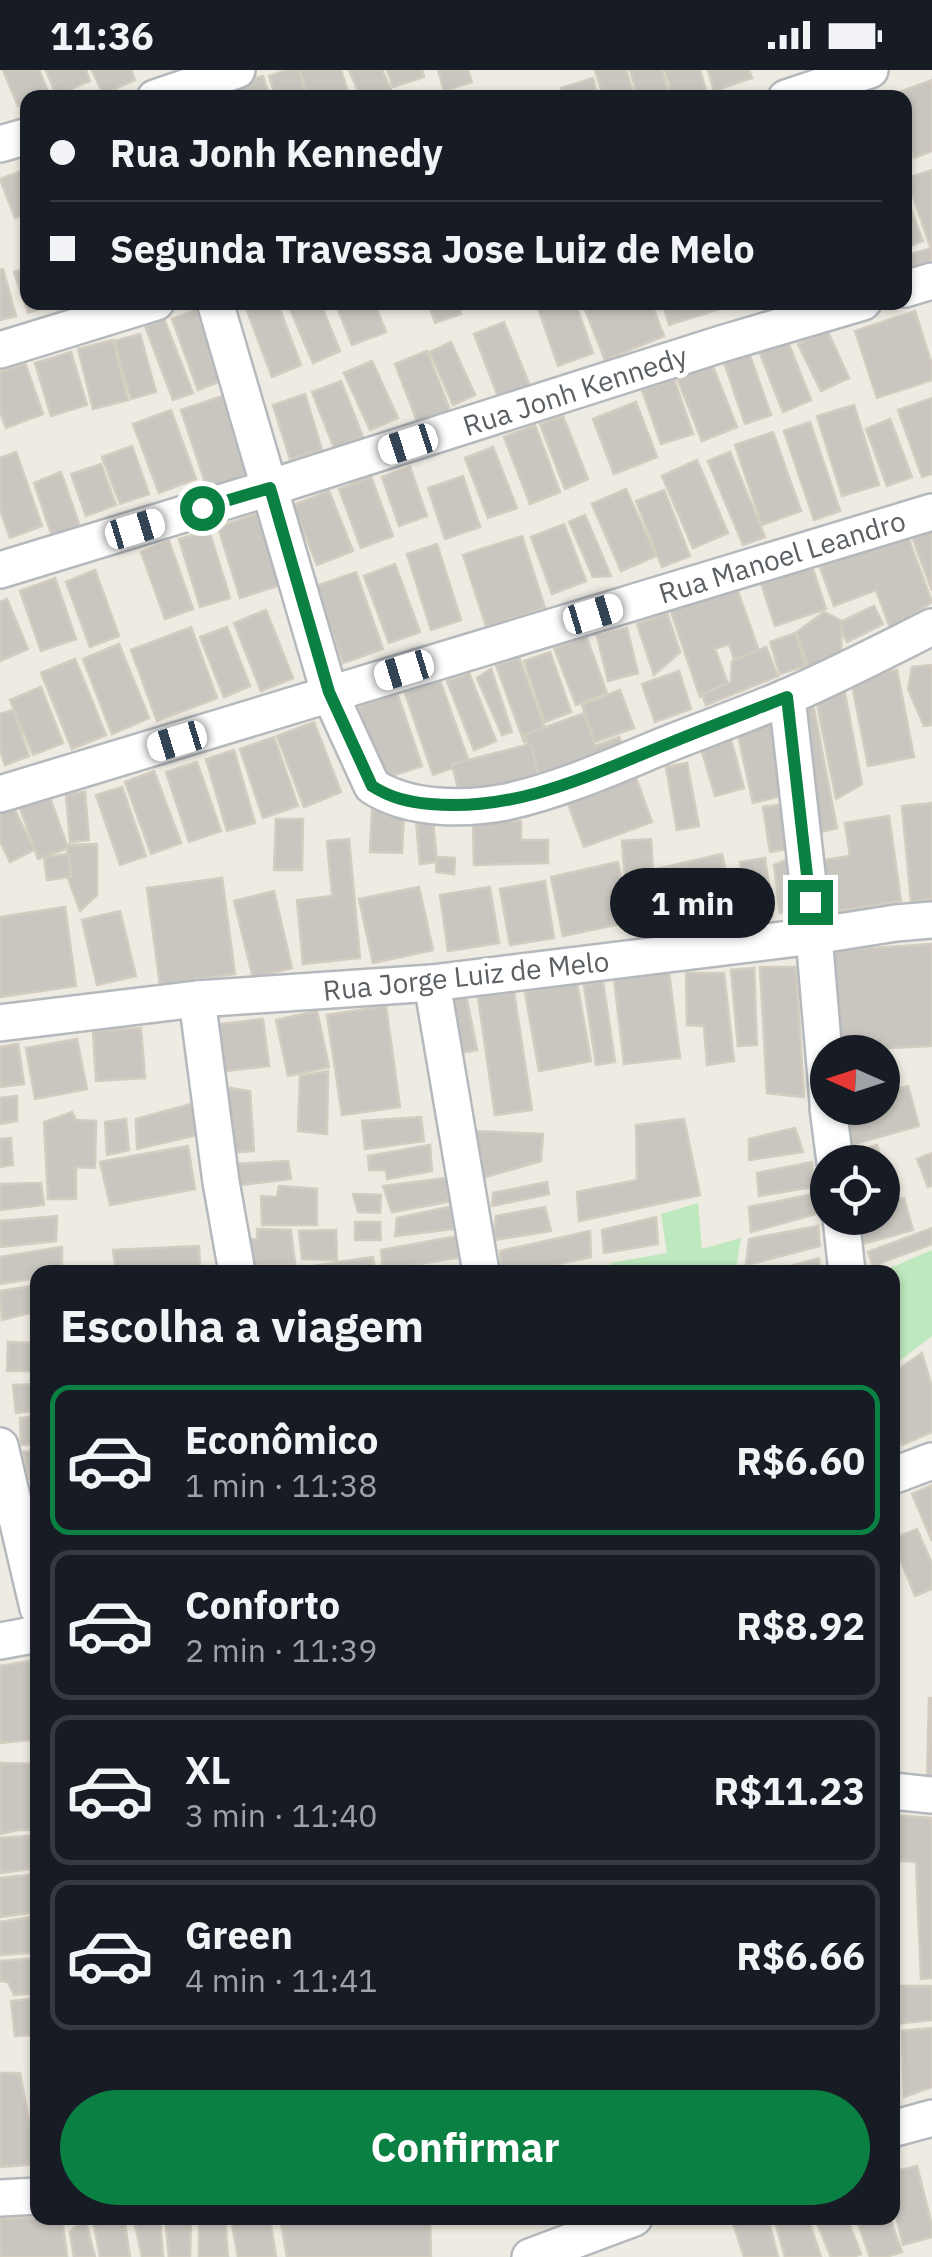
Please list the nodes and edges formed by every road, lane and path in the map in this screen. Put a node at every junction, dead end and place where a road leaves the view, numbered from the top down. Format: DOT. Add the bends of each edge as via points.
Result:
graph roads {
  1 [pos="238,70"];
  2 [pos="870,70"];
  3 [pos="177,90"];
  4 [pos="810,90"];
  5 [pos="130,310"];
  6 [pos="217,310"];
  7 [pos="837,310"];
  8 [pos="0,350"];
  9 [pos="270,488"];
  10 [pos="932,512"];
  11 [pos="0,570"];
  12 [pos="932,627"];
  13 [pos="329,692"];
  14 [pos="787,697"];
  15 [pos="0,794"];
  16 [pos="932,920"];
  17 [pos="814,936"];
  18 [pos="432,983"];
  19 [pos="197,1000"];
  20 [pos="0,1023"];
  21 [pos="822,1035"];
  22 [pos="843,1235"];
  23 [pos="236,1265"];
  24 [pos="480,1265"];
  25 [pos="846,1265"];
  26 [pos="0,1446"];
  27 [pos="932,1462"];
  28 [pos="900,1473"];
  29 [pos="30,1574"];
  30 [pos="30,1635"];
  31 [pos="0,1641"];
  32 [pos="900,1792"];
  33 [pos="932,1795"];
  34 [pos="932,2118"];
  35 [pos="900,2127"];
  36 [pos="30,2196"];
  37 [pos="0,2198"];
  38 [pos="612,2230"];
  39 [pos="530,2257"];
  1 -- 3 [label="street"];
  2 -- 4 [label="street"];
  5 -- 8 [label="street"];
  6 -- 9 [label="street"];
  7 -- 9 [label="street, Rua Jonh Kennedy"];
  9 -- 11 [label="street, Rua Jonh Kennedy"];
  9 -- 13 [label="street"];
  10 -- 13 [label="street, Rua Manoel Leandro"];
  12 -- 14 [label="street"];
  13 -- 14 [label="street" via="372,786 406,802 449,806 508,802 574,782"];
  13 -- 15 [label="street, Rua Manoel Leandro"];
  14 -- 17 [label="street"];
  16 -- 17 [label="street, Rua Jorge Luiz de Melo"];
  17 -- 18 [label="street, Rua Jorge Luiz de Melo"];
  17 -- 21 [label="street"];
  18 -- 19 [label="street, Rua Jorge Luiz de Melo"];
  18 -- 24 [label="street"];
  19 -- 20 [label="street, Rua Jorge Luiz de Melo"];
  19 -- 23 [label="street"];
  22 -- 25 [label="street"];
  26 -- 29 [label="street"];
  27 -- 28 [label="street"];
  30 -- 31 [label="street"];
  32 -- 33 [label="street"];
  34 -- 35 [label="street"];
  36 -- 37 [label="street"];
  38 -- 39 [label="street"];
}
